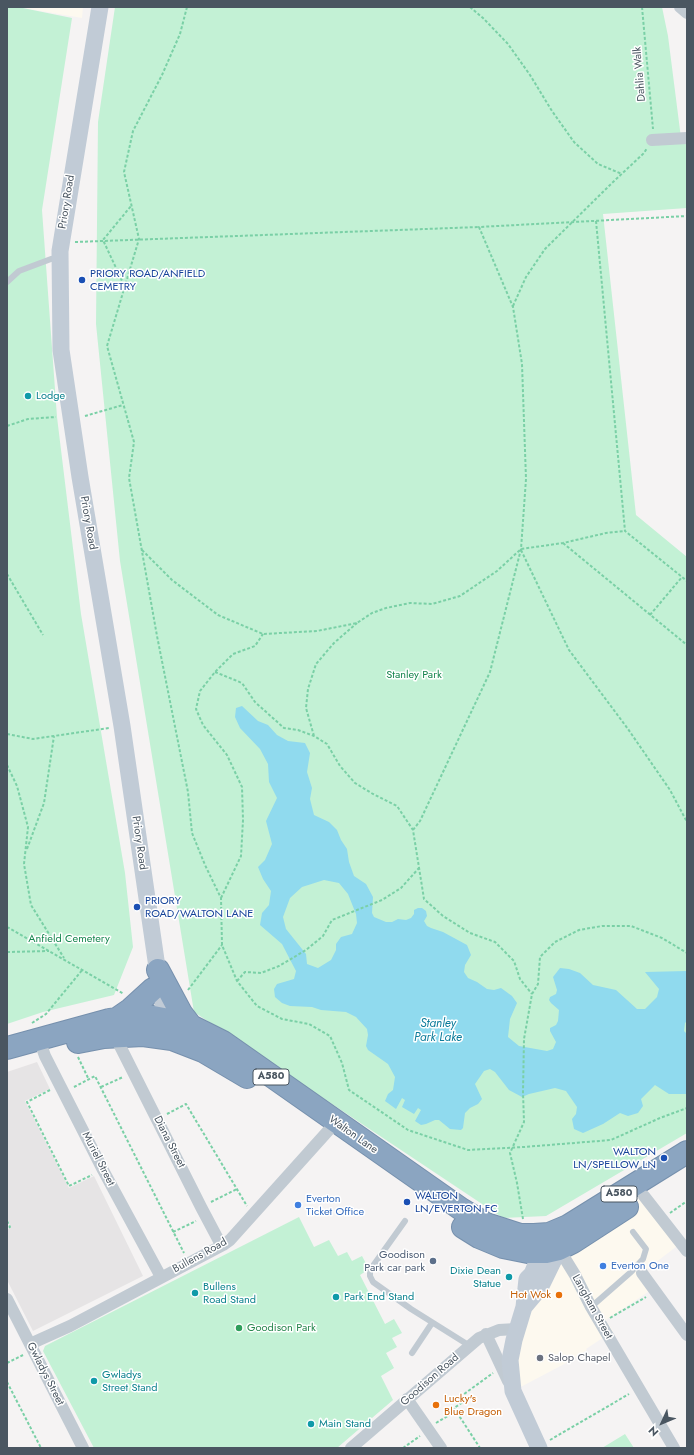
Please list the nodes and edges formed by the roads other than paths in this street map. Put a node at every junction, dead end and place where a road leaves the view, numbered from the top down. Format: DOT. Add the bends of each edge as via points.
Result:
graph roads {
  1 [pos="100,7"];
  2 [pos="680,7"];
  3 [pos="687,14"];
  4 [pos="687,138"];
  5 [pos="652,140"];
  6 [pos="60,251"];
  7 [pos="7,281"];
  8 [pos="156,978"];
  9 [pos="190,1026"];
  10 [pos="152,1027"];
  11 [pos="117,1028"];
  12 [pos="37,1039"];
  13 [pos="7,1048"];
  14 [pos="7,1063"];
  15 [pos="331,1127"];
  16 [pos="687,1152"];
  17 [pos="687,1169"];
  18 [pos="644,1196"];
  19 [pos="404,1221"];
  20 [pos="633,1232"];
  21 [pos="223,1245"];
  22 [pos="550,1245"];
  23 [pos="503,1247"];
  24 [pos="687,1251"];
  25 [pos="642,1273"];
  26 [pos="161,1277"];
  27 [pos="527,1280"];
  28 [pos="7,1299"];
  29 [pos="524,1307"];
  30 [pos="591,1307"];
  31 [pos="432,1323"];
  32 [pos="516,1329"];
  33 [pos="486,1334"];
  34 [pos="687,1335"];
  35 [pos="470,1346"];
  36 [pos="31,1347"];
  37 [pos="412,1352"];
  38 [pos="513,1391"];
  39 [pos="407,1399"];
  40 [pos="355,1447"];
  41 [pos="539,1447"];
  42 [pos="83,1448"];
  43 [pos="441,1448"];
  44 [pos="674,1448"];
  1 -- 6 [label="street, Priory Road"];
  2 -- 3 [label="street"];
  4 -- 5 [label="street"];
  6 -- 7 [label="lane" via="51,259 19,271"];
  6 -- 8 [label="street, Priory Road" via="61,350 122,726"];
  8 -- 9 [label="highway"];
  8 -- 10 [label="street, Priory Road"];
  8 -- 11 [label="highway"];
  9 -- 10 [label="highway, Walton Lane / A580"];
  9 -- 15 [label="highway, Walton Lane / A580" via="223,1042"];
  10 -- 11 [label="highway, Walton Lane / A580"];
  10 -- 15 [label="highway, Walton Lane / A580" via="172,1039 215,1057"];
  11 -- 12 [label="highway, Walton Lane / A580"];
  11 -- 12 [label="highway, Walton Lane / A580" via="104,1037 71,1044"];
  11 -- 21 [label="street, Diana Street" via="119,1044"];
  12 -- 13 [label="highway, Walton Lane / A580"];
  12 -- 14 [label="highway, Walton Lane / A580"];
  12 -- 26 [label="street, Muriel Street"];
  15 -- 21 [label="street, Bullens Road"];
  15 -- 22 [label="highway, Walton Lane / A580" via="486,1224 520,1234 534,1235"];
  15 -- 23 [label="highway, Walton Lane / A580" via="424,1203 479,1237"];
  16 -- 22 [label="highway, Walton Lane / A580" via="568,1226"];
  17 -- 18 [label="highway, Walton Lane / A580"];
  18 -- 22 [label="highway, Walton Lane / A580" via="573,1242"];
  18 -- 24 [label="street"];
  19 -- 31 [label="lane" via="370,1270 370,1276 379,1288"];
  20 -- 30 [label="lane" via="646,1249 643,1259"];
  21 -- 26 [label="street, Bullens Road"];
  22 -- 23 [label="highway, Walton Lane / A580" via="528,1252"];
  22 -- 27 [label="street"];
  22 -- 29 [label="street" via="540,1288"];
  22 -- 30 [label="street, Langham Street" via="575,1276"];
  23 -- 27 [label="street" via="522,1262"];
  25 -- 34 [label="street"];
  26 -- 36 [label="street, Bullens Road"];
  27 -- 29 [label="street"];
  28 -- 36 [label="street, Gwladys Street"];
  29 -- 32 [label="street"];
  30 -- 44 [label="street, Langham Street"];
  31 -- 35 [label="lane"];
  31 -- 37 [label="lane"];
  32 -- 33 [label="street, Goodison Road"];
  32 -- 38 [label="street" via="510,1360"];
  33 -- 35 [label="street, Goodison Road"];
  33 -- 38 [label="street"];
  35 -- 39 [label="street, Goodison Road"];
  36 -- 42 [label="street, Gwladys Street"];
  38 -- 41 [label="street"];
  39 -- 40 [label="street, Goodison Road"];
  39 -- 43 [label="street"];
}
